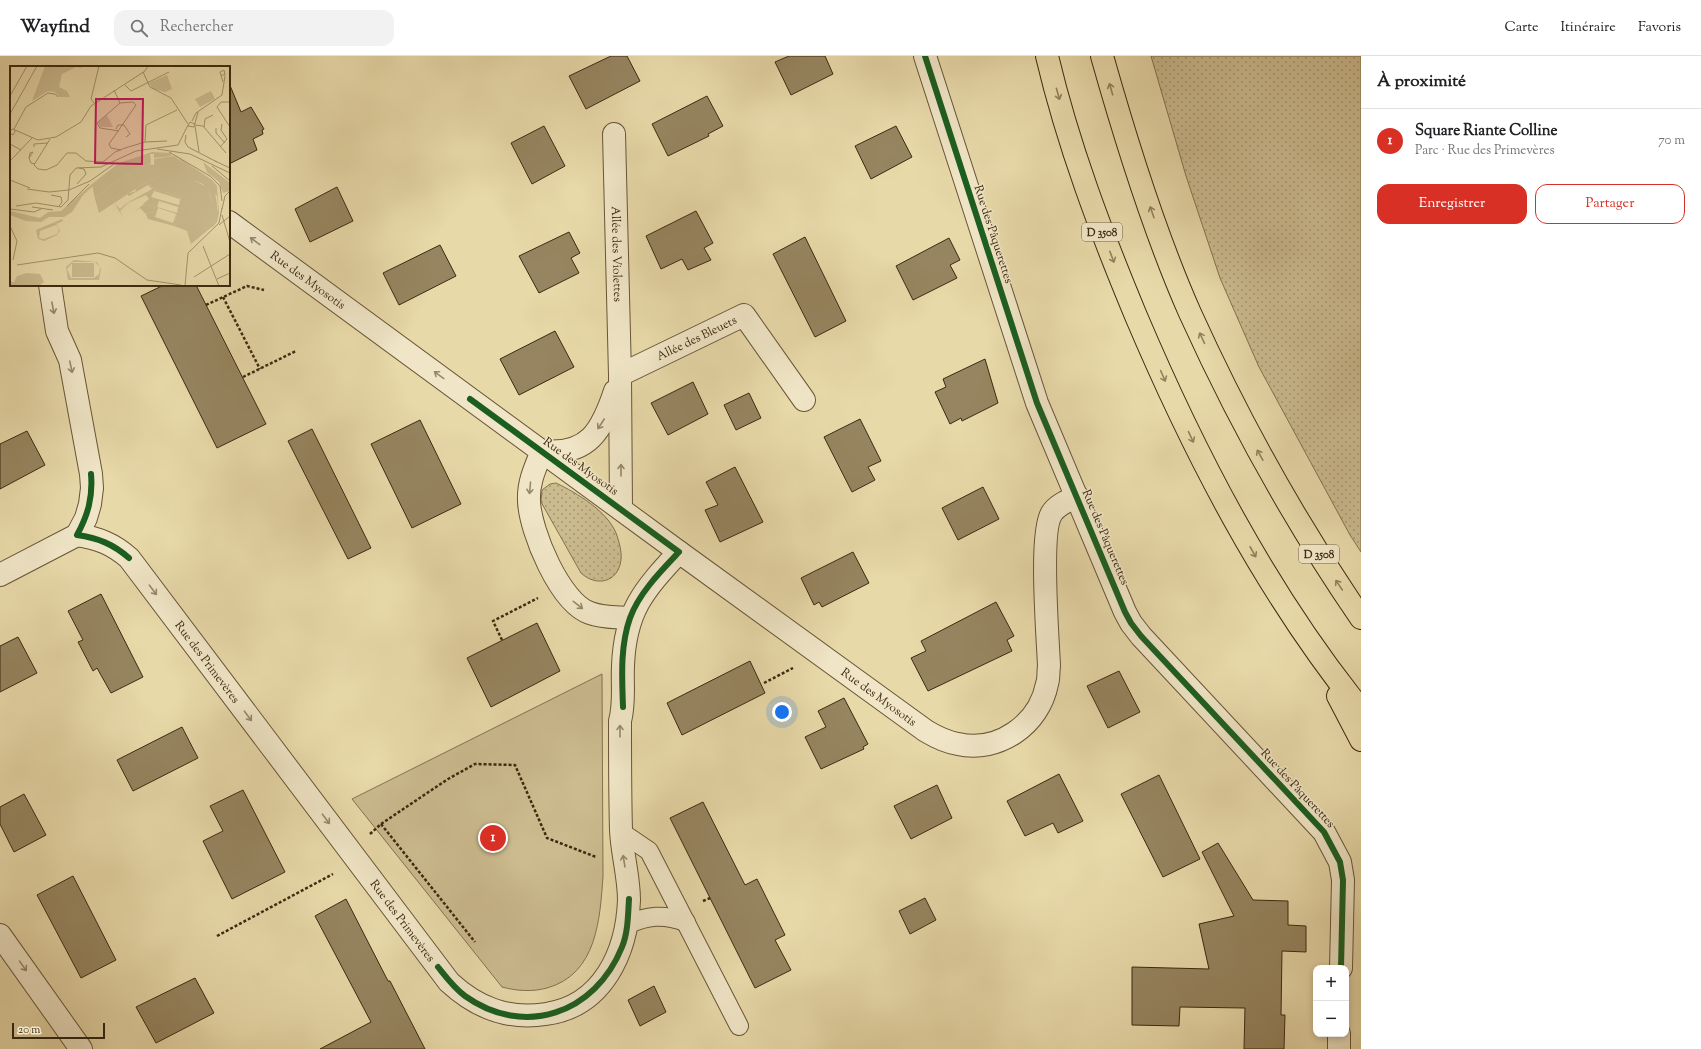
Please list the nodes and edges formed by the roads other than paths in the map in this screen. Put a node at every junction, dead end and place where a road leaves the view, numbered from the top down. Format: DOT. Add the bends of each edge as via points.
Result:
graph roads {
  1 [pos="925,56"];
  2 [pos="1047,56"];
  3 [pos="1102,56"];
  4 [pos="614,134"];
  5 [pos="230,223"];
  6 [pos="50,286"];
  7 [pos="620,375"];
  8 [pos="804,400"];
  9 [pos="542,451"];
  10 [pos="1077,496"];
  11 [pos="621,509"];
  12 [pos="77,535"];
  13 [pos="679,552"];
  14 [pos="0,575"];
  15 [pos="630,618"];
  16 [pos="1361,618"];
  17 [pos="1307,637"];
  18 [pos="1361,710"];
  19 [pos="1361,740"];
  20 [pos="621,832"];
  21 [pos="686,922"];
  22 [pos="627,925"];
  23 [pos="0,935"];
  24 [pos="1341,965"];
  25 [pos="740,1026"];
  26 [pos="1339,1037"];
  27 [pos="81,1049"];
  28 [pos="1339,1049"];
  1 -- 10 [label="street, Rue des Pâquerettes" via="1037,403"];
  2 -- 17 [label="highway, D 3508, one-way" via="1100,227 1150,347 1197,451 1262,569"];
  16 -- 3 [label="highway, D 3508, one-way" via="1265,464 1190,312 1129,146"];
  4 -- 7 [label="street, Allée des Violettes"];
  9 -- 5 [label="street, Rue des Myosotis, one-way"];
  6 -- 12 [label="street, one-way" via="57,331 70,360 91,474 90,504"];
  7 -- 8 [label="street, Allée des Bleuets" via="744,315"];
  7 -- 9 [label="street, Allée des Violettes, one-way" via="605,418 589,439 567,451"];
  11 -- 7 [label="street, Allée des Violettes, one-way"];
  9 -- 11 [label="street, Rue des Myosotis"];
  9 -- 15 [label="street, Rue des Myosotis, one-way" via="531,476 529,500 531,520 548,562 575,604 590,613"];
  10 -- 13 [label="street, Rue des Myosotis" via="1061,504 1052,512 1048,521 1045,553 1049,666 1048,684 1042,701 1033,717 1020,729 1005,739 989,744 957,744 926,731"];
  10 -- 24 [label="street, Rue des Pâquerettes" via="1131,623 1324,832 1334,848 1343,880"];
  11 -- 13 [label="street, Rue des Myosotis"];
  12 -- 14 [label="street"];
  12 -- 22 [label="street, Rue des Primevères, one-way" via="106,541 129,558 449,982 472,1001 496,1012 515,1016 534,1016 571,1007 589,996 602,982 622,946"];
  13 -- 15 [label="street, Rue des Primevères" via="643,594"];
  20 -- 15 [label="street, Rue des Primevères, one-way" via="620,721 623,707 624,654"];
  17 -- 18 [label="highway, D 3508"];
  17 -- 19 [label="highway"];
  20 -- 21 [label="lane" via="649,851"];
  22 -- 20 [label="street, Rue des Primevères, one-way" via="628,880"];
  21 -- 22 [label="lane" via="672,917 657,916 641,918"];
  21 -- 25 [label="lane"];
  23 -- 27 [label="street, one-way"];
  26 -- 28 [label="street"];
}
